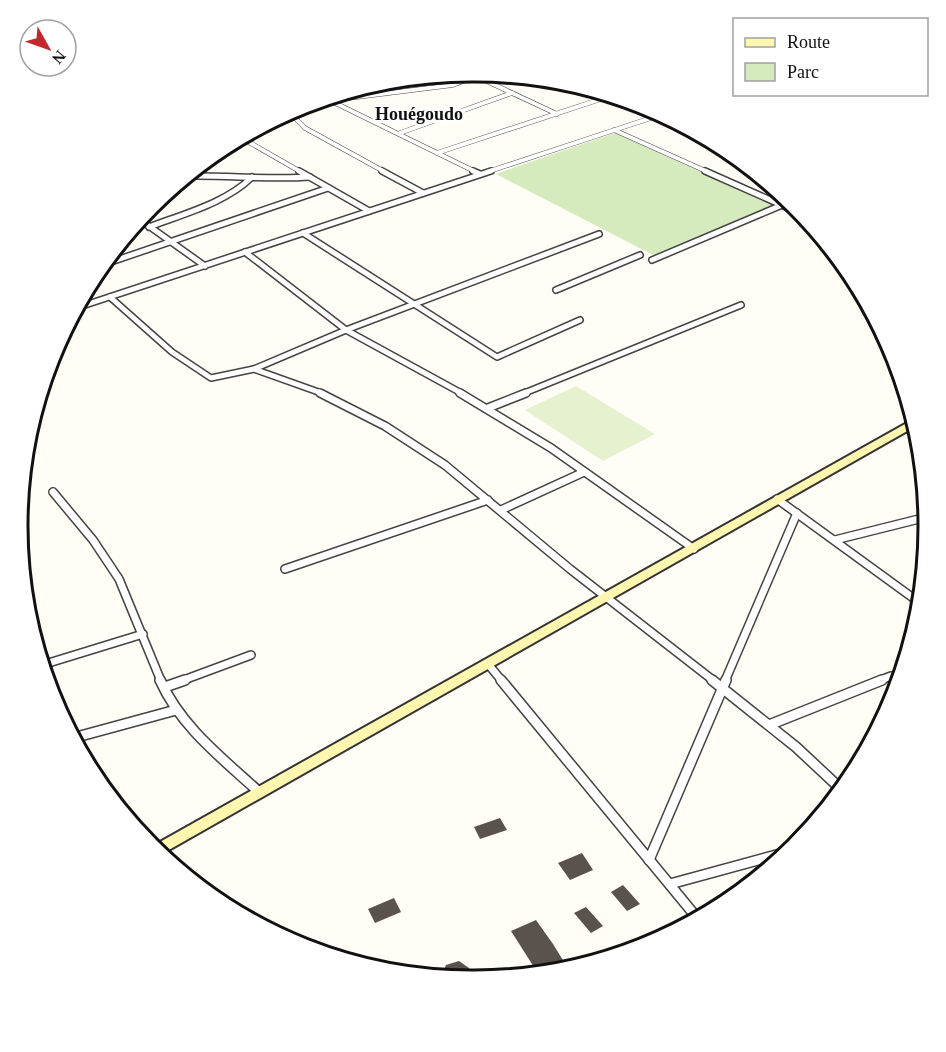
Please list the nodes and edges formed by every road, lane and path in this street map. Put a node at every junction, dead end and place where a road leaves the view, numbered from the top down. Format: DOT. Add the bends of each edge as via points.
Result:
graph roads {
  1 [pos="460,82"];
  2 [pos="488,82"];
  3 [pos="512,93"];
  4 [pos="355,98"];
  5 [pos="599,100"];
  6 [pos="336,103"];
  7 [pos="557,114"];
  8 [pos="295,118"];
  9 [pos="651,118"];
  10 [pos="614,130"];
  11 [pos="400,133"];
  12 [pos="249,142"];
  13 [pos="437,153"];
  14 [pos="480,174"];
  15 [pos="198,176"];
  16 [pos="252,177"];
  17 [pos="310,177"];
  18 [pos="328,189"];
  19 [pos="423,193"];
  20 [pos="780,205"];
  21 [pos="782,206"];
  22 [pos="369,211"];
  23 [pos="147,225"];
  24 [pos="149,227"];
  25 [pos="303,233"];
  26 [pos="599,234"];
  27 [pos="169,242"];
  28 [pos="245,252"];
  29 [pos="640,255"];
  30 [pos="116,260"];
  31 [pos="652,260"];
  32 [pos="205,266"];
  33 [pos="556,290"];
  34 [pos="110,297"];
  35 [pos="88,304"];
  36 [pos="414,304"];
  37 [pos="741,305"];
  38 [pos="580,320"];
  39 [pos="346,330"];
  40 [pos="254,369"];
  41 [pos="488,408"];
  42 [pos="906,427"];
  43 [pos="584,472"];
  44 [pos="53,492"];
  45 [pos="777,499"];
  46 [pos="488,500"];
  47 [pos="501,510"];
  48 [pos="797,513"];
  49 [pos="918,519"];
  50 [pos="834,540"];
  51 [pos="694,549"];
  52 [pos="285,569"];
  53 [pos="607,597"];
  54 [pos="912,597"];
  55 [pos="142,634"];
  56 [pos="251,655"];
  57 [pos="50,662"];
  58 [pos="488,664"];
  59 [pos="891,676"];
  60 [pos="165,687"];
  61 [pos="721,687"];
  62 [pos="176,710"];
  63 [pos="769,725"];
  64 [pos="81,736"];
  65 [pos="835,784"];
  66 [pos="259,792"];
  67 [pos="164,845"];
  68 [pos="769,857"];
  69 [pos="648,860"];
  70 [pos="670,884"];
  71 [pos="693,912"];
  1 -- 4 [label="street"];
  2 -- 3 [label="street"];
  3 -- 7 [label="street"];
  3 -- 11 [label="street"];
  5 -- 7 [label="street"];
  6 -- 11 [label="street"];
  7 -- 13 [label="street"];
  8 -- 19 [label="street" via="305,128"];
  9 -- 10 [label="street"];
  10 -- 14 [label="street"];
  10 -- 20 [label="street"];
  11 -- 13 [label="street"];
  12 -- 17 [label="street"];
  13 -- 14 [label="street"];
  14 -- 19 [label="street"];
  15 -- 16 [label="street"];
  16 -- 17 [label="street"];
  16 -- 24 [label="street" via="232,192"];
  17 -- 18 [label="street"];
  18 -- 22 [label="street"];
  18 -- 27 [label="street"];
  19 -- 22 [label="street"];
  21 -- 31 [label="street"];
  22 -- 25 [label="street"];
  23 -- 24 [label="street"];
  24 -- 27 [label="street"];
  25 -- 28 [label="street"];
  25 -- 36 [label="street"];
  26 -- 36 [label="street"];
  27 -- 30 [label="street"];
  27 -- 32 [label="street"];
  28 -- 32 [label="street"];
  28 -- 39 [label="street"];
  29 -- 33 [label="street"];
  32 -- 34 [label="street"];
  34 -- 35 [label="street"];
  34 -- 40 [label="street" via="172,352 209,377 221,378"];
  36 -- 38 [label="street" via="498,357"];
  36 -- 39 [label="street"];
  37 -- 41 [label="street"];
  39 -- 40 [label="street"];
  39 -- 41 [label="street"];
  40 -- 46 [label="street" via="353,407 394,431"];
  41 -- 43 [label="street"];
  42 -- 45 [label="street"];
  43 -- 47 [label="street"];
  43 -- 51 [label="street"];
  44 -- 55 [label="street" via="111,564"];
  45 -- 48 [label="street"];
  45 -- 51 [label="street"];
  46 -- 47 [label="street"];
  46 -- 52 [label="street"];
  47 -- 53 [label="street"];
  48 -- 50 [label="street"];
  48 -- 61 [label="street"];
  49 -- 50 [label="street"];
  50 -- 54 [label="street"];
  51 -- 53 [label="street"];
  53 -- 58 [label="street"];
  53 -- 61 [label="street"];
  55 -- 57 [label="street"];
  55 -- 60 [label="street"];
  56 -- 60 [label="street"];
  58 -- 66 [label="street"];
  58 -- 69 [label="street"];
  59 -- 63 [label="street"];
  60 -- 62 [label="street"];
  61 -- 63 [label="street"];
  61 -- 69 [label="street"];
  62 -- 64 [label="street"];
  62 -- 66 [label="street"];
  63 -- 65 [label="street"];
  66 -- 67 [label="street"];
  68 -- 70 [label="street"];
  69 -- 70 [label="street"];
  70 -- 71 [label="street"];
}
